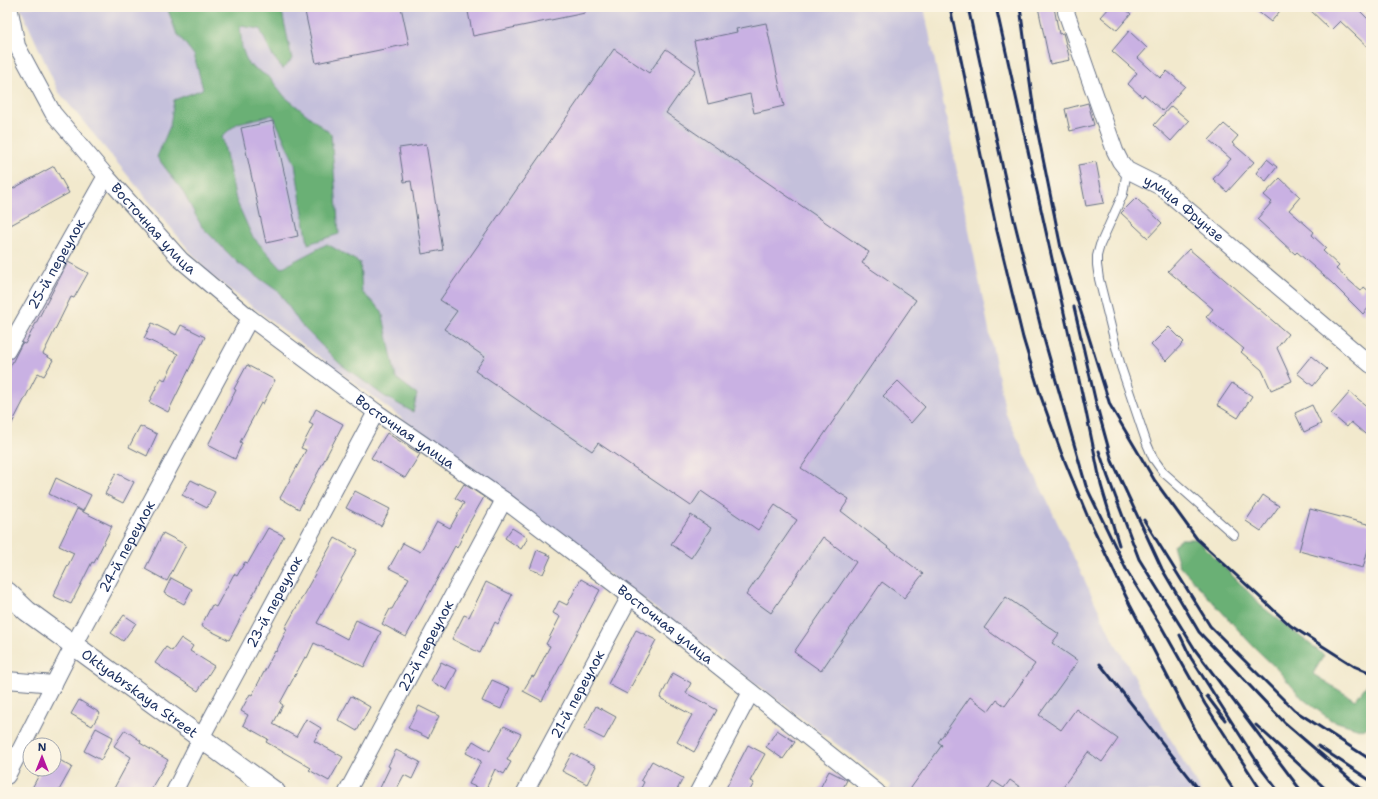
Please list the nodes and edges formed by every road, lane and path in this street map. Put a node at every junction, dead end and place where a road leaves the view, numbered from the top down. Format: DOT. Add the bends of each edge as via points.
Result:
graph roads {
  1 [pos="7,7"];
  2 [pos="1066,7"];
  3 [pos="1127,170"];
  4 [pos="106,176"];
  5 [pos="250,318"];
  6 [pos="7,352"];
  7 [pos="1371,365"];
  8 [pos="376,412"];
  9 [pos="504,500"];
  10 [pos="1234,535"];
  11 [pos="7,592"];
  12 [pos="630,596"];
  13 [pos="73,646"];
  14 [pos="7,680"];
  15 [pos="54,684"];
  16 [pos="751,692"];
  17 [pos="201,738"];
  18 [pos="7,776"];
  19 [pos="174,792"];
  20 [pos="275,792"];
  21 [pos="347,792"];
  22 [pos="525,792"];
  23 [pos="698,792"];
  24 [pos="877,792"];
  1 -- 4 [label="street, Восточная улица" via="17,46 52,113"];
  2 -- 3 [label="street, улица Фрунзе" via="1115,151"];
  3 -- 7 [label="street, улица Фрунзе" via="1161,187"];
  3 -- 10 [label="lane" via="1124,194 1097,256 1099,279 1121,367 1153,458 1163,472"];
  4 -- 5 [label="street, Восточная улица" via="181,260"];
  4 -- 6 [label="street, 25-й переулок"];
  5 -- 8 [label="street, Восточная улица"];
  5 -- 13 [label="street, 24-й переулок"];
  8 -- 9 [label="street, Восточная улица"];
  8 -- 17 [label="street, 23-й переулок"];
  9 -- 12 [label="street, Восточная улица"];
  9 -- 21 [label="street, 22-й переулок"];
  11 -- 13 [label="street, Oktyabrskaya Street" via="27,612"];
  12 -- 16 [label="street, Восточная улица"];
  12 -- 22 [label="street, 21-й переулок"];
  13 -- 15 [label="street, 24-й переулок"];
  13 -- 17 [label="street, Oktyabrskaya Street"];
  14 -- 15 [label="street"];
  15 -- 18 [label="street, 24-й переулок"];
  16 -- 23 [label="street"];
  16 -- 24 [label="street, Восточная улица"];
  17 -- 19 [label="street, 23-й переулок"];
  17 -- 20 [label="street, Oktyabrskaya Street"];
}
